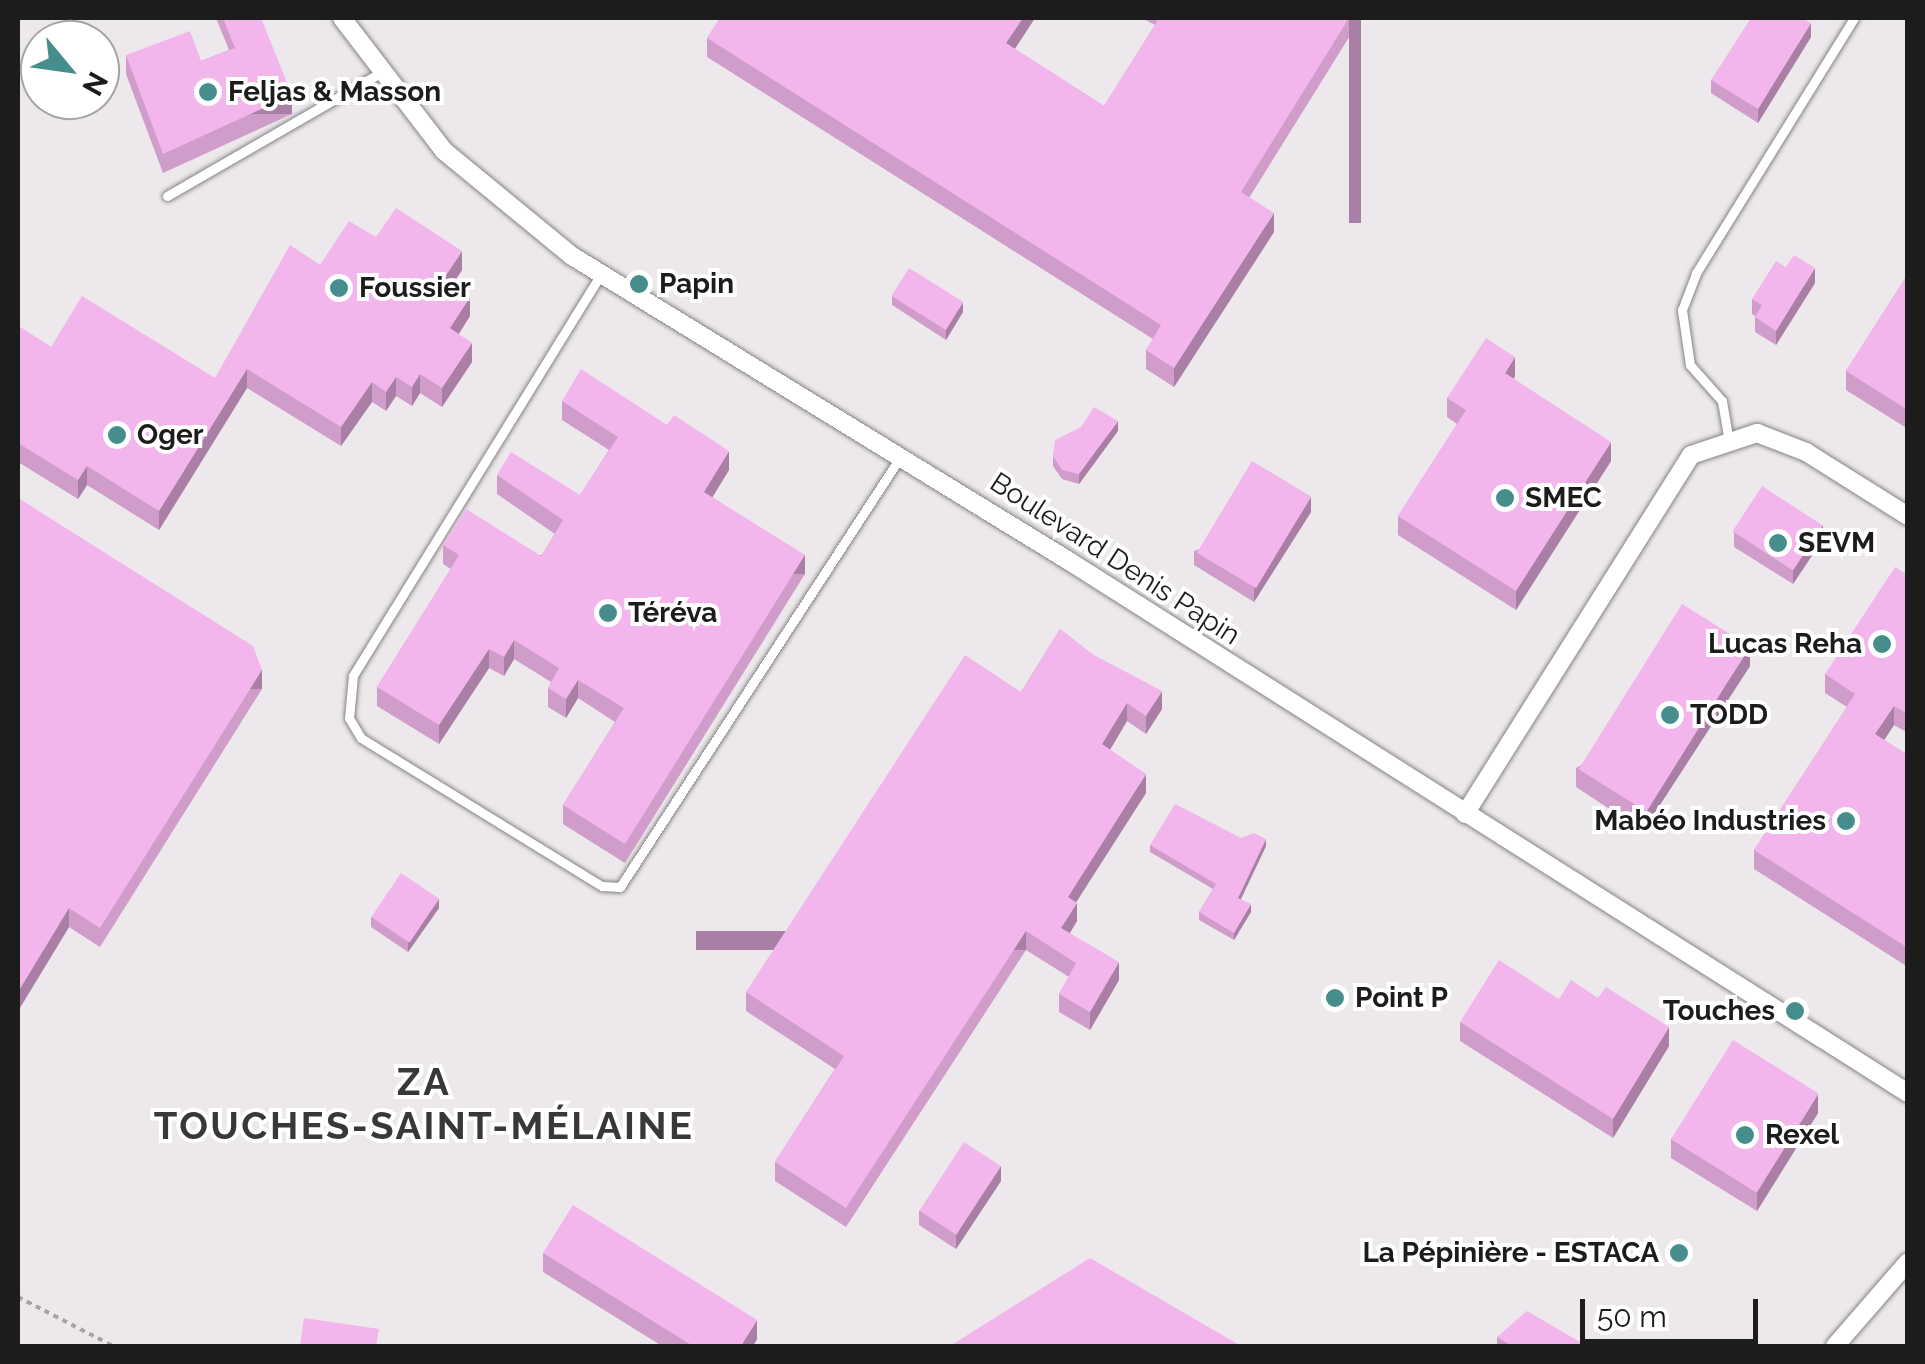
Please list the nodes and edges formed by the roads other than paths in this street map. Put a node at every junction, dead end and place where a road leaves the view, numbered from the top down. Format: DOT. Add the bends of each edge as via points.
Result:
graph roads {
  1 [pos="342,18"];
  2 [pos="1854,18"];
  3 [pos="380,74"];
  4 [pos="167,196"];
  5 [pos="601,274"];
  6 [pos="1729,442"];
  7 [pos="899,458"];
  8 [pos="1908,516"];
  9 [pos="1465,814"];
  10 [pos="1908,1094"];
  11 [pos="1908,1262"];
  12 [pos="1835,1346"];
  1 -- 3 [label="street, Boulevard Denis Papin"];
  2 -- 6 [label="lane" via="1696,274 1682,310 1690,365 1722,401"];
  3 -- 4 [label="lane"];
  3 -- 5 [label="street, Boulevard Denis Papin" via="444,151 508,208"];
  5 -- 7 [label="street, Boulevard Denis Papin"];
  5 -- 7 [label="lane" via="353,676 349,718 361,738 602,886 620,887"];
  6 -- 8 [label="street" via="1756,433 1806,452"];
  6 -- 9 [label="street" via="1691,455"];
  7 -- 9 [label="street, Boulevard Denis Papin"];
  9 -- 10 [label="street, Boulevard Denis Papin"];
  11 -- 12 [label="street"];
}
